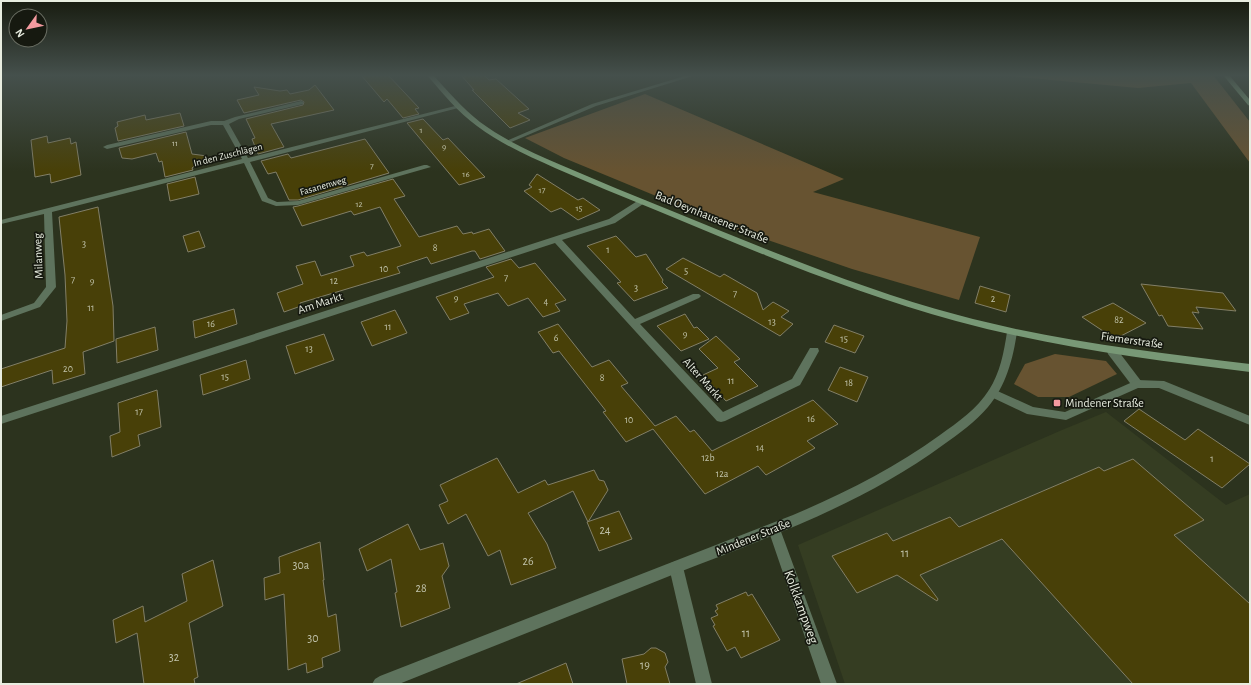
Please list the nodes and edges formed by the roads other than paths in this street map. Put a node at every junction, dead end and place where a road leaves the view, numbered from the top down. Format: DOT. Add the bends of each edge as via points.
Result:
graph roads {
  1 [pos="281,107"];
  2 [pos="459,107"];
  3 [pos="589,107"];
  4 [pos="225,123"];
  5 [pos="507,142"];
  6 [pos="107,147"];
  7 [pos="246,161"];
  8 [pos="427,167"];
  9 [pos="642,202"];
  10 [pos="48,210"];
  11 [pos="1,222"];
  12 [pos="556,239"];
  13 [pos="696,296"];
  14 [pos="1,318"];
  15 [pos="634,323"];
  16 [pos="1012,332"];
  17 [pos="814,351"];
  18 [pos="1112,351"];
  19 [pos="1250,368"];
  20 [pos="1137,384"];
  21 [pos="993,393"];
  22 [pos="1,420"];
  23 [pos="1250,421"];
  24 [pos="774,529"];
  25 [pos="676,567"];
  26 [pos="380,684"];
  27 [pos="704,684"];
  28 [pos="829,684"];
  1 -- 4 [label="street"];
  2 -- 5 [label="main road, Bad Oeynhausener Straße"];
  2 -- 7 [label="street, In den Zuschlägen"];
  3 -- 5 [label="street"];
  4 -- 6 [label="street"];
  4 -- 7 [label="street, Fasanenweg"];
  5 -- 9 [label="main road, Bad Oeynhausener Straße" via="574,174"];
  7 -- 8 [label="street, Fasanenweg" via="265,198 276,204 298,203"];
  7 -- 10 [label="street, In den Zuschlägen"];
  9 -- 12 [label="street, Am Markt" via="612,221"];
  9 -- 16 [label="main road, Bad Oeynhausener Straße" via="753,248 870,290 957,318"];
  10 -- 11 [label="street, In den Zuschlägen"];
  10 -- 14 [label="street, Milanweg" via="51,287 37,305"];
  12 -- 15 [label="street, Alter Markt"];
  12 -- 22 [label="street, Am Markt"];
  13 -- 15 [label="street"];
  15 -- 17 [label="street, Alter Markt" via="721,418 796,382"];
  16 -- 18 [label="main road, Fiemerstraße"];
  16 -- 21 [label="street, Mindener Straße" via="1003,373"];
  18 -- 19 [label="main road, Fiemerstraße"];
  18 -- 20 [label="street"];
  20 -- 21 [label="street" via="1066,416 1031,411"];
  20 -- 23 [label="street" via="1160,384"];
  21 -- 24 [label="street, Mindener Straße" via="961,426 886,478 833,505"];
  24 -- 25 [label="street, Mindener Straße"];
  24 -- 28 [label="street, Kolkkampweg"];
  25 -- 26 [label="street, Mindener Straße"];
  25 -- 27 [label="street"];
}
